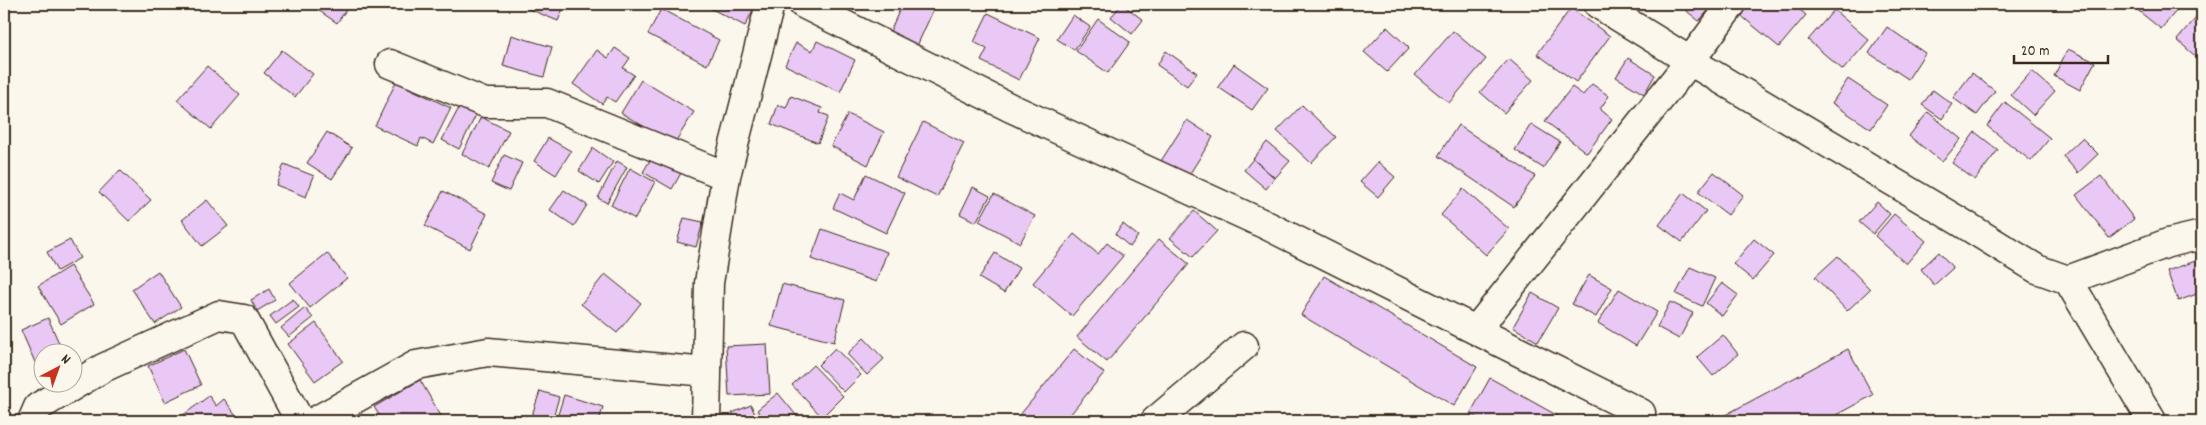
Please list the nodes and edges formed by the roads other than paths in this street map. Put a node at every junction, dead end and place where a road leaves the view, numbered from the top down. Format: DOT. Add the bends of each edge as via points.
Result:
graph roads {
  1 [pos="770,4"];
  2 [pos="803,4"];
  3 [pos="1598,4"];
  4 [pos="1732,4"];
  5 [pos="1690,61"];
  6 [pos="390,64"];
  7 [pos="726,176"];
  8 [pos="2202,235"];
  9 [pos="2068,280"];
  10 [pos="1476,330"];
  11 [pos="1244,346"];
  12 [pos="707,372"];
  13 [pos="1641,413"];
  14 [pos="32,421"];
  15 [pos="300,421"];
  16 [pos="315,421"];
  17 [pos="706,421"];
  18 [pos="1154,421"];
  19 [pos="2152,421"];
  1 -- 7 [label="street"];
  2 -- 10 [label="street" via="1011,108 1266,225"];
  3 -- 5 [label="street"];
  4 -- 5 [label="street"];
  5 -- 9 [label="street" via="2037,269"];
  5 -- 10 [label="street"];
  6 -- 7 [label="street" via="485,103 547,103"];
  7 -- 12 [label="street" via="709,283"];
  8 -- 9 [label="street" via="2168,243"];
  9 -- 19 [label="street"];
  10 -- 13 [label="street"];
  11 -- 18 [label="street"];
  12 -- 16 [label="street" via="488,352 416,365"];
  12 -- 17 [label="street"];
  14 -- 15 [label="street" via="38,407 103,368 219,316 244,319"];
}
